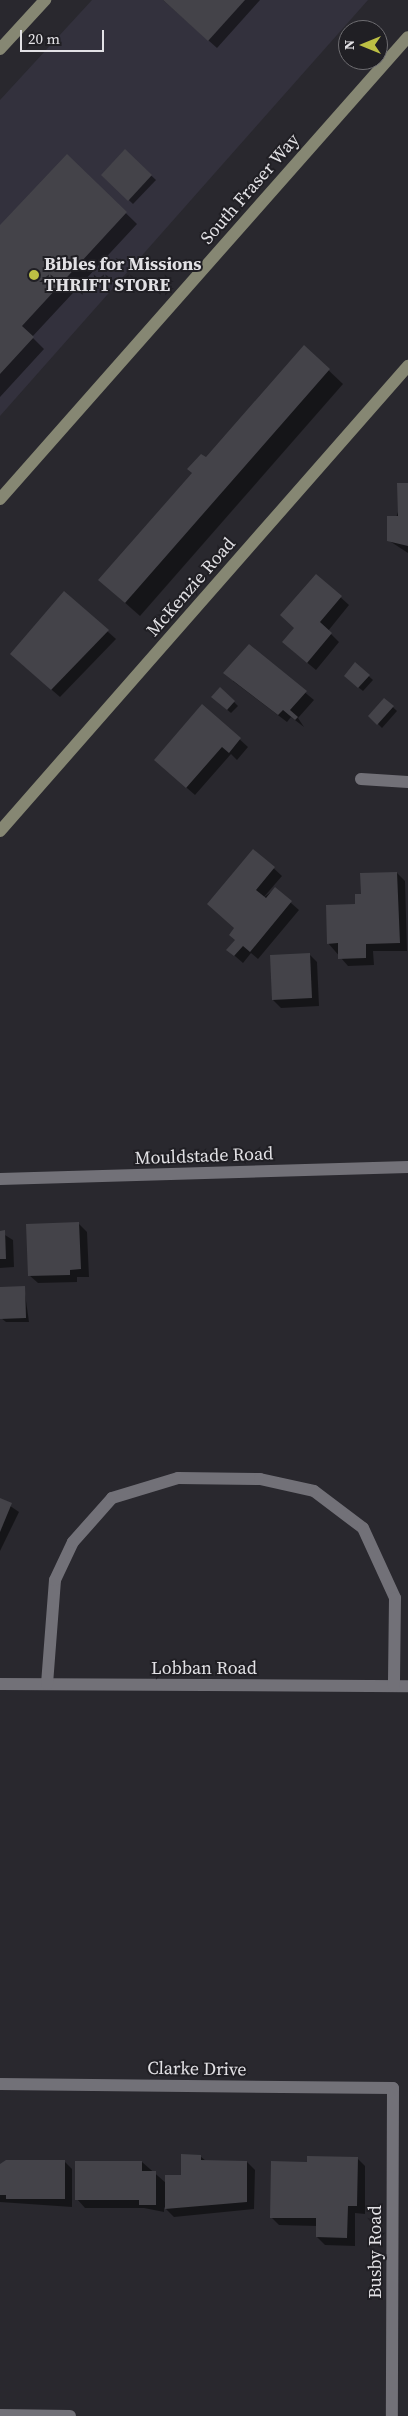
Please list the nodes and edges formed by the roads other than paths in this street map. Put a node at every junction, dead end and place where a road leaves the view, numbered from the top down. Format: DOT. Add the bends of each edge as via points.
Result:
graph roads {
  1 [pos="45,0"];
  2 [pos="408,37"];
  3 [pos="0,50"];
  4 [pos="408,366"];
  5 [pos="0,499"];
  6 [pos="361,779"];
  7 [pos="408,782"];
  8 [pos="0,831"];
  9 [pos="408,1168"];
  10 [pos="0,1179"];
  11 [pos="0,1684"];
  12 [pos="47,1684"];
  13 [pos="394,1686"];
  14 [pos="408,1686"];
  15 [pos="0,2084"];
  16 [pos="393,2088"];
  17 [pos="0,2415"];
  18 [pos="70,2416"];
  19 [pos="392,2416"];
  1 -- 3 [label="street"];
  2 -- 5 [label="street, South Fraser Way"];
  4 -- 8 [label="street, McKenzie Road"];
  6 -- 7 [label="street"];
  9 -- 10 [label="street, Mouldstade Road"];
  11 -- 12 [label="street, Lobban Road"];
  12 -- 13 [label="street, Lobban Road"];
  12 -- 13 [label="street" via="55,1580 73,1542 112,1498 178,1478 260,1479 314,1491 363,1528 395,1598"];
  13 -- 14 [label="street, Lobban Road"];
  15 -- 16 [label="street, Clarke Drive"];
  16 -- 19 [label="street, Busby Road"];
  17 -- 18 [label="street"];
}
